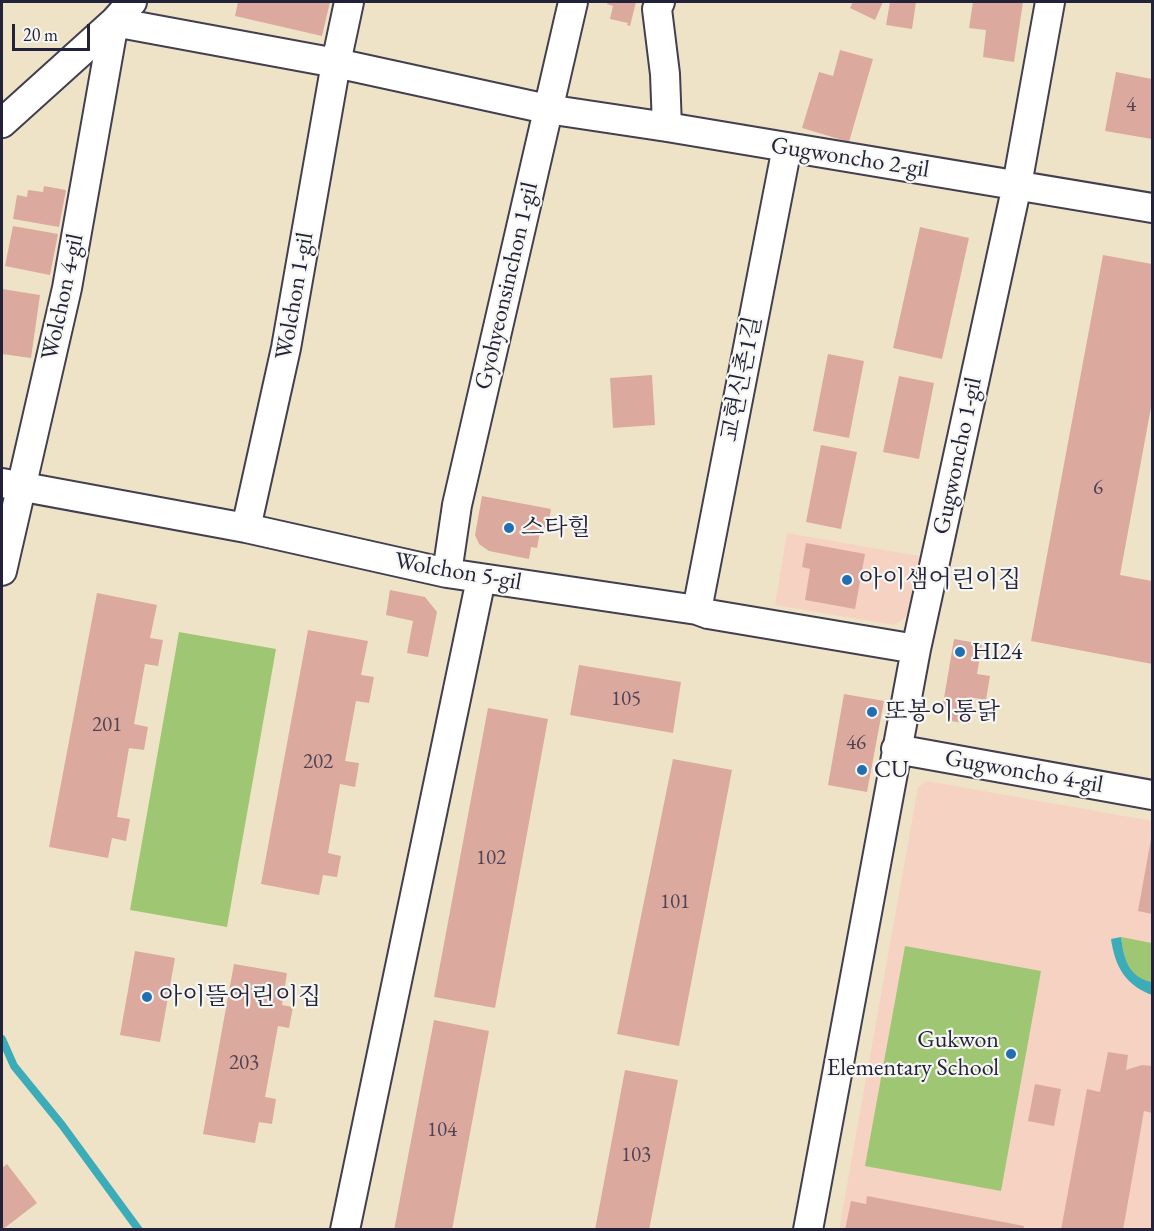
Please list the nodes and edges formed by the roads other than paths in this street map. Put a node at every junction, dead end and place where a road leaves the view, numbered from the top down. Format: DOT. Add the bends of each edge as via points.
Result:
graph roads {
  1 [pos="350,2"];
  2 [pos="573,2"];
  3 [pos="660,2"];
  4 [pos="1050,2"];
  5 [pos="123,12"];
  6 [pos="336,63"];
  7 [pos="547,110"];
  8 [pos="2,123"];
  9 [pos="667,127"];
  10 [pos="787,147"];
  11 [pos="1017,185"];
  12 [pos="1152,208"];
  13 [pos="11,485"];
  14 [pos="246,528"];
  15 [pos="2,571"];
  16 [pos="447,573"];
  17 [pos="482,579"];
  18 [pos="697,610"];
  19 [pos="916,649"];
  20 [pos="896,749"];
  21 [pos="1152,795"];
  22 [pos="345,1230"];
  23 [pos="808,1230"];
  1 -- 6 [label="street, Wolchon 1-gil"];
  2 -- 7 [label="street, Gyohyeonsinchon 1-gil"];
  3 -- 9 [label="street" via="657,9"];
  4 -- 11 [label="street, Gugwoncho 1-gil"];
  5 -- 6 [label="street"];
  5 -- 8 [label="street"];
  5 -- 13 [label="street, Wolchon 4-gil" via="67,288"];
  6 -- 7 [label="street"];
  6 -- 14 [label="street, Wolchon 1-gil" via="286,348"];
  7 -- 9 [label="street, Gugwoncho 2-gil"];
  7 -- 16 [label="street, Gyohyeonsinchon 1-gil" via="457,505"];
  9 -- 10 [label="street, Gugwoncho 2-gil"];
  10 -- 11 [label="street, Gugwoncho 2-gil"];
  10 -- 18 [label="street, 교현신촌1길"];
  11 -- 12 [label="street, Gugwoncho 2-gil"];
  11 -- 19 [label="street, Gugwoncho 1-gil"];
  13 -- 14 [label="street, Wolchon 5-gil"];
  13 -- 15 [label="street, Wolchon 4-gil"];
  14 -- 16 [label="street, Wolchon 5-gil"];
  16 -- 17 [label="street, Wolchon 5-gil"];
  17 -- 18 [label="street, Wolchon 5-gil"];
  17 -- 22 [label="street"];
  18 -- 19 [label="street, Wolchon 5-gil"];
  19 -- 20 [label="street, Gugwoncho 1-gil"];
  20 -- 21 [label="street, Gugwoncho 4-gil"];
  20 -- 23 [label="street, Gugwoncho 1-gil"];
}
